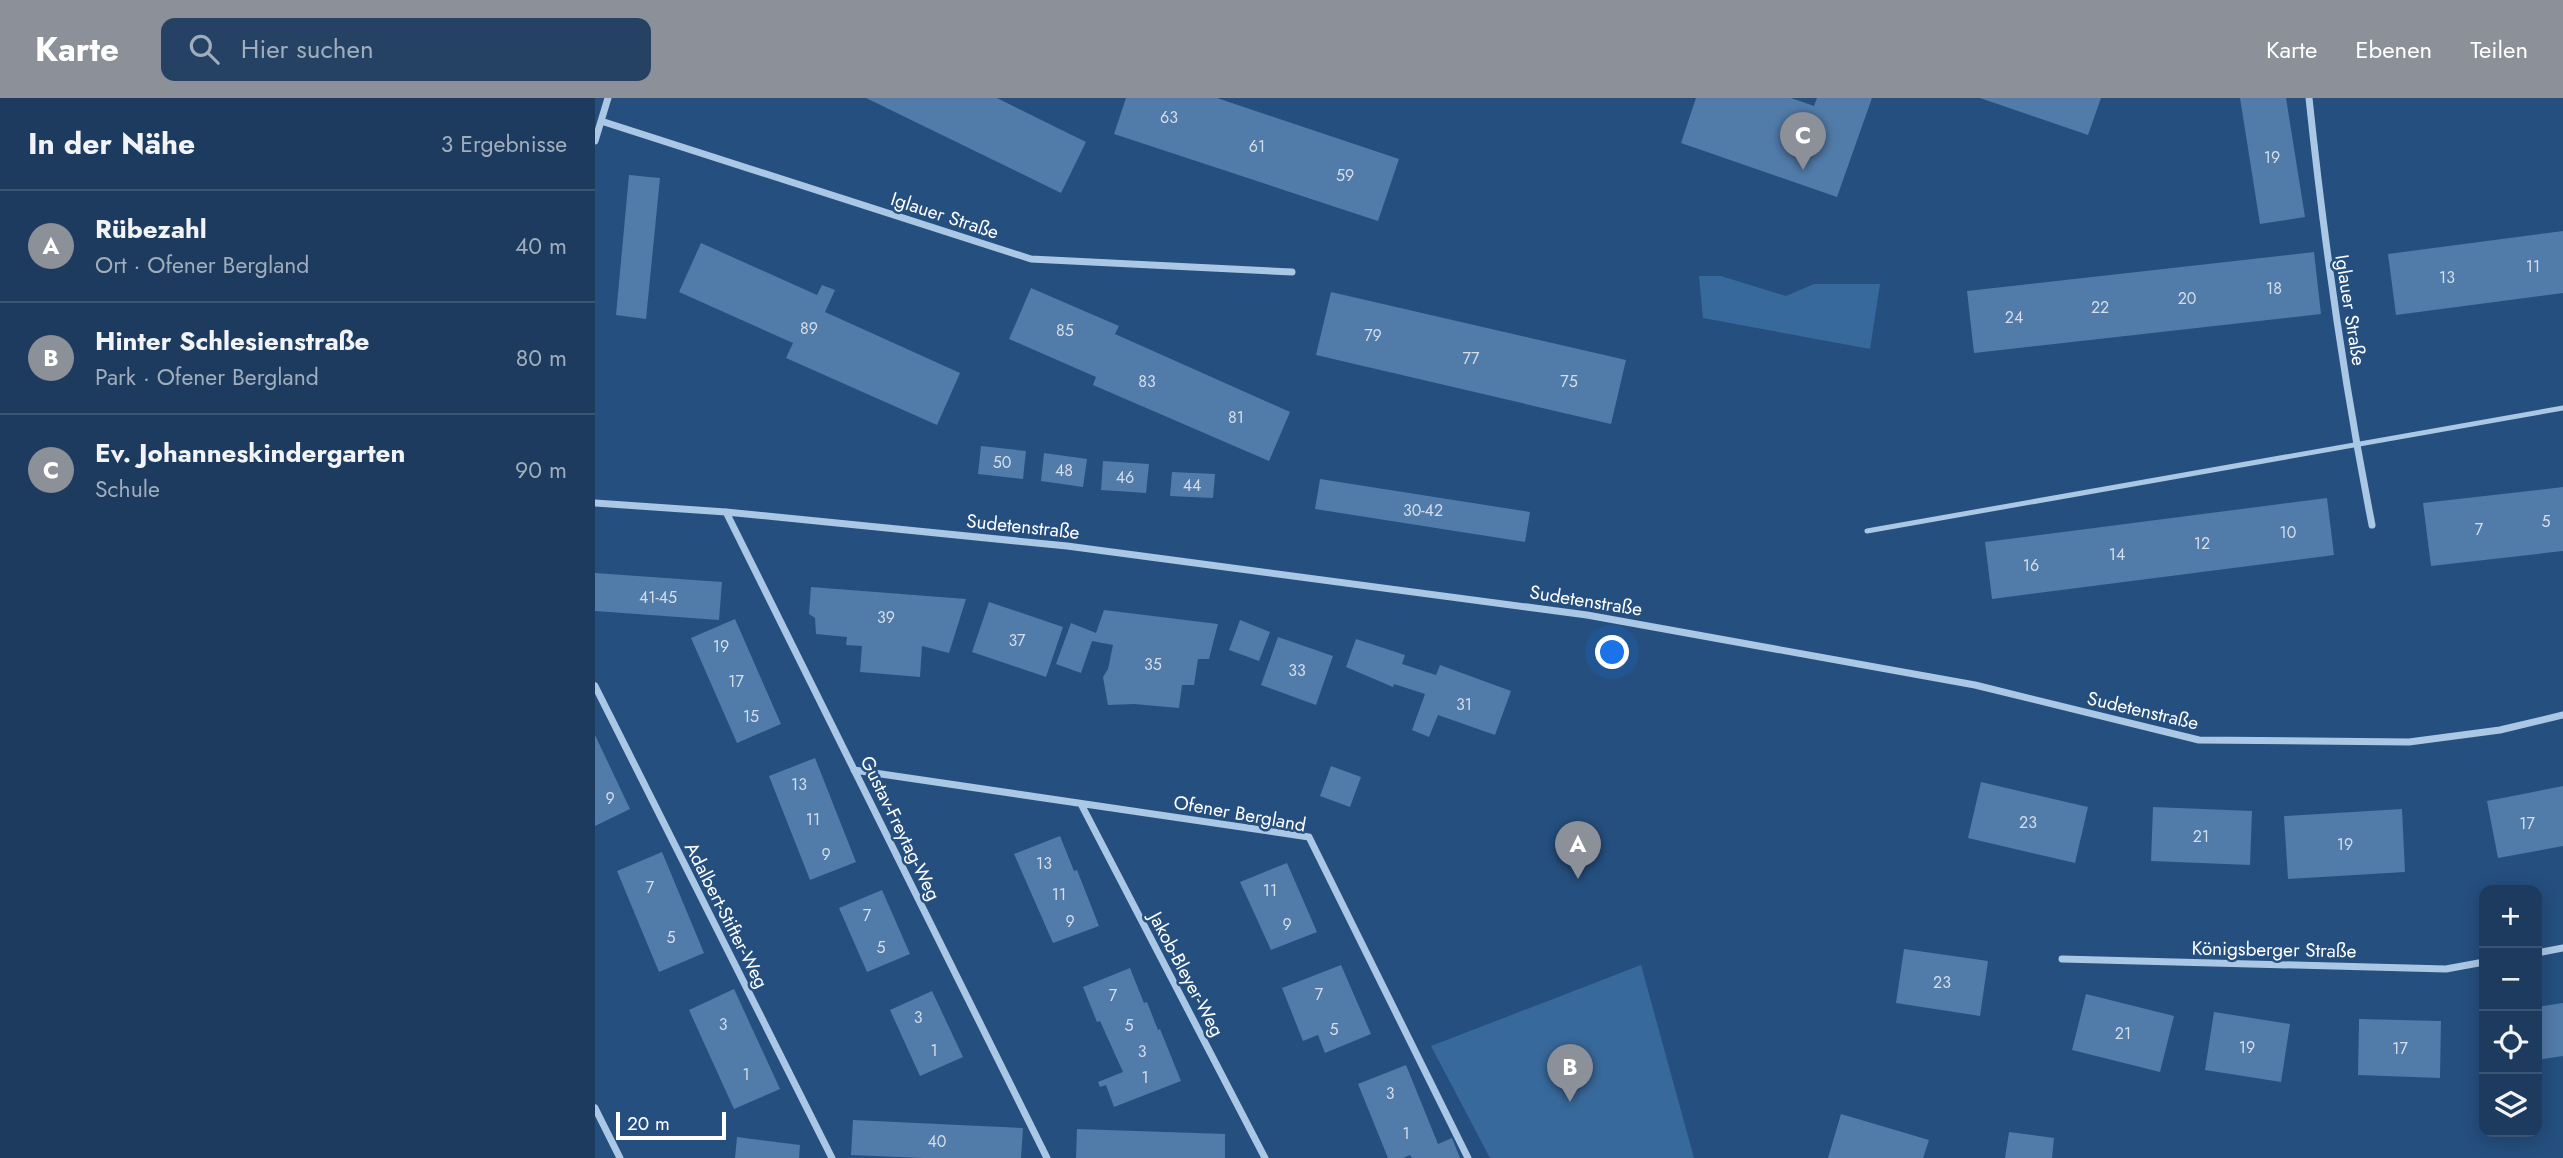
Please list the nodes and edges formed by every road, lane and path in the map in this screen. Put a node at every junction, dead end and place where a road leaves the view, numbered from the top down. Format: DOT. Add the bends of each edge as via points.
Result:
graph roads {
  1 [pos="608,98"];
  2 [pos="2309,98"];
  3 [pos="601,121"];
  4 [pos="595,141"];
  5 [pos="1292,272"];
  6 [pos="2563,408"];
  7 [pos="2356,445"];
  8 [pos="595,503"];
  9 [pos="726,512"];
  10 [pos="2372,525"];
  11 [pos="1867,531"];
  12 [pos="595,685"];
  13 [pos="2563,715"];
  14 [pos="854,770"];
  15 [pos="1080,804"];
  16 [pos="2563,948"];
  17 [pos="2542,952"];
  18 [pos="2062,959"];
  19 [pos="2479,963"];
  20 [pos="595,1108"];
  21 [pos="620,1158"];
  22 [pos="832,1158"];
  23 [pos="1047,1158"];
  24 [pos="1265,1158"];
  25 [pos="1468,1158"];
  1 -- 3 [label="street"];
  2 -- 7 [label="street, Iglauer Straße" via="2324,235"];
  3 -- 4 [label="street"];
  3 -- 5 [label="street, Iglauer Straße" via="1031,259"];
  6 -- 7 [label="lane"];
  7 -- 10 [label="street, Iglauer Straße"];
  7 -- 11 [label="lane"];
  8 -- 9 [label="street, Sudetenstraße"];
  9 -- 13 [label="street, Sudetenstraße" via="1067,546 1587,615 1975,685 2199,740 2409,742 2500,730"];
  9 -- 14 [label="street, Gustav-Freytag-Weg"];
  12 -- 22 [label="street, Adalbert-Stifter-Weg"];
  14 -- 15 [label="street, Ofener Bergland"];
  14 -- 23 [label="street, Gustav-Freytag-Weg"];
  15 -- 24 [label="street, Jakob-Bleyer-Weg"];
  15 -- 25 [label="street, Ofener Bergland" via="1309,837"];
  16 -- 17 [label="street"];
  18 -- 19 [label="street, Königsberger Straße" via="2446,969"];
  20 -- 21 [label="street"];
}
